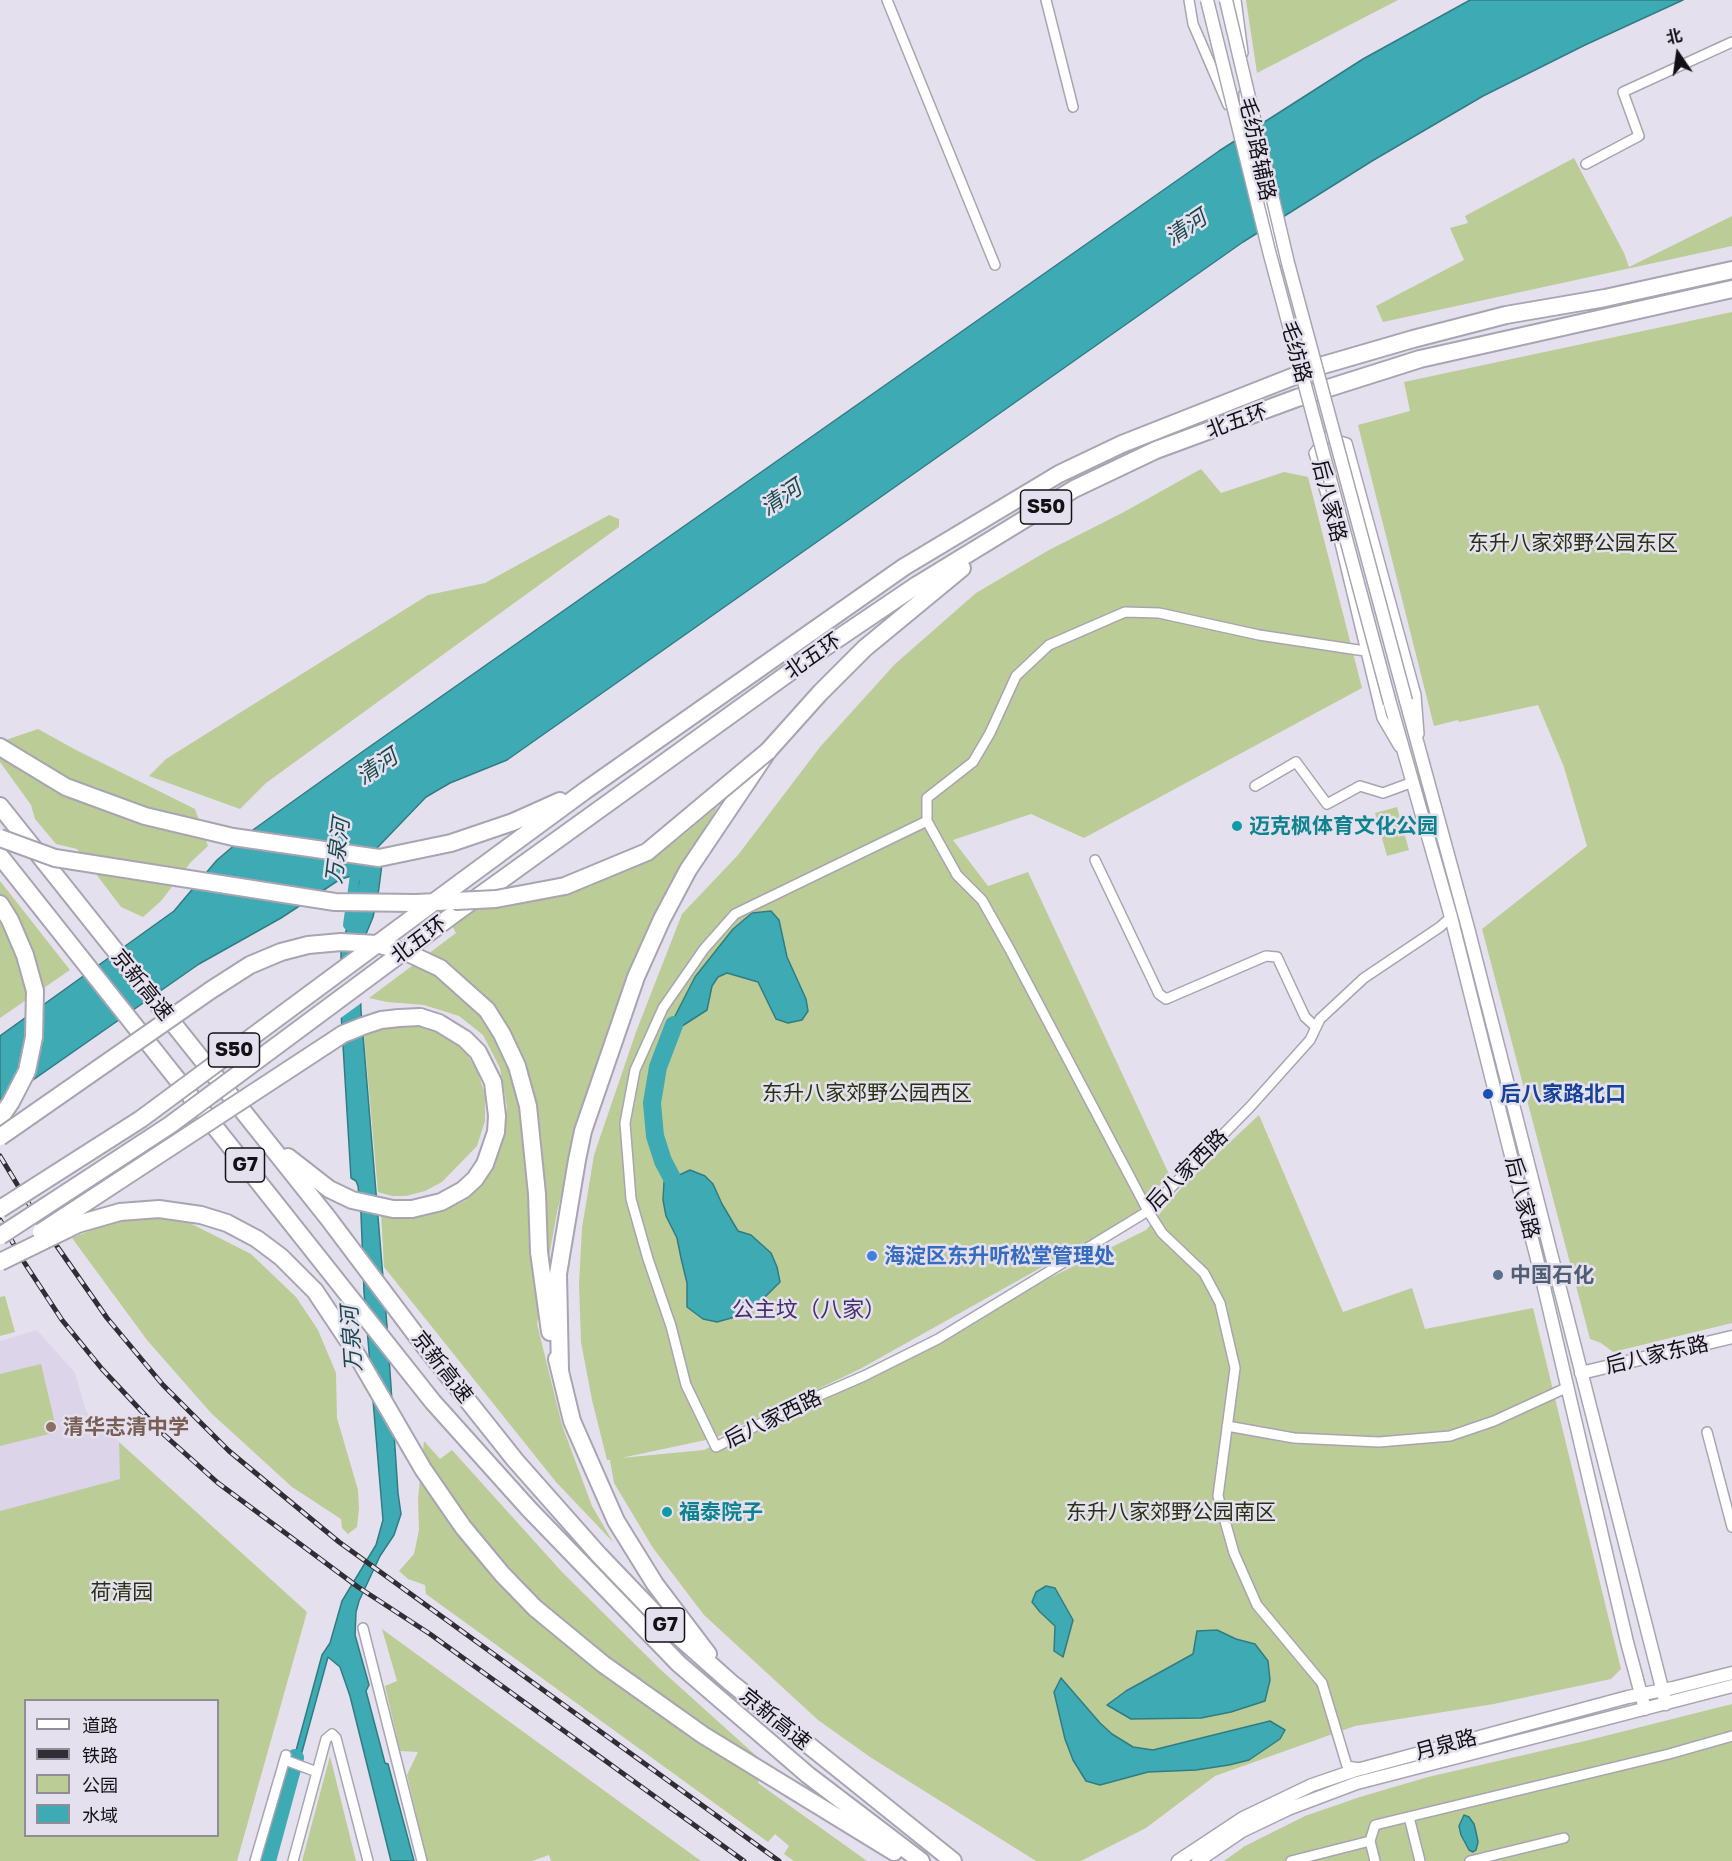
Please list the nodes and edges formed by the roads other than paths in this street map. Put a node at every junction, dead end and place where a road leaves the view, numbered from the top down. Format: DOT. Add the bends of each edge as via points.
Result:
graph roads {
  1 [pos="887,0"];
  2 [pos="1046,0"];
  3 [pos="1189,0"];
  4 [pos="1207,0"];
  5 [pos="1226,0"];
  6 [pos="1236,0"];
  7 [pos="1732,42"];
  8 [pos="1228,105"];
  9 [pos="1073,107"];
  10 [pos="1586,164"];
  11 [pos="1281,261"];
  12 [pos="994,265"];
  13 [pos="1732,270"];
  14 [pos="1732,289"];
  15 [pos="1001,534"];
  16 [pos="1365,651"];
  17 [pos="1406,700"];
  18 [pos="1390,703"];
  19 [pos="0,747"];
  20 [pos="768,750"];
  21 [pos="1421,758"];
  22 [pos="1406,759"];
  23 [pos="1413,782"];
  24 [pos="1255,786"];
  25 [pos="586,790"];
  26 [pos="0,806"];
  27 [pos="927,821"];
  28 [pos="0,838"];
  29 [pos="0,856"];
  30 [pos="1095,860"];
  31 [pos="0,904"];
  32 [pos="1451,917"];
  33 [pos="1316,1027"];
  34 [pos="0,1118"];
  35 [pos="0,1137"];
  36 [pos="268,1143"];
  37 [pos="0,1209"];
  38 [pos="1148,1211"];
  39 [pos="0,1236"];
  40 [pos="0,1261"];
  41 [pos="1732,1337"];
  42 [pos="560,1370"];
  43 [pos="1581,1373"];
  44 [pos="1568,1387"];
  45 [pos="1227,1426"];
  46 [pos="1707,1432"];
  47 [pos="1732,1527"];
  48 [pos="363,1628"];
  49 [pos="1732,1673"];
  50 [pos="730,1682"];
  51 [pos="1732,1686"];
  52 [pos="1662,1690"];
  53 [pos="1640,1695"];
  54 [pos="1666,1704"];
  55 [pos="1645,1709"];
  56 [pos="1732,1736"];
  57 [pos="1365,1769"];
  58 [pos="317,1772"];
  59 [pos="1409,1817"];
  60 [pos="1564,1838"];
  61 [pos="1370,1841"];
  62 [pos="1293,1860"];
  63 [pos="255,1861"];
  64 [pos="293,1861"];
  65 [pos="368,1861"];
  66 [pos="422,1861"];
  67 [pos="910,1861"];
  68 [pos="921,1861"];
  69 [pos="953,1861"];
  70 [pos="1178,1861"];
  71 [pos="1198,1861"];
  72 [pos="1375,1861"];
  73 [pos="1420,1861"];
  74 [pos="1470,1861"];
  1 -- 12 [label="street"];
  2 -- 9 [label="street"];
  3 -- 8 [label="street, 毛纺路辅路" via="1193,24"];
  4 -- 18 [label="main road, 毛纺路, bridge" via="1272,262"];
  5 -- 17 [label="main road, 毛纺路, bridge" via="1288,262"];
  6 -- 11 [label="street, 毛纺路辅路" via="1245,109"];
  7 -- 10 [label="street" via="1623,92 1639,136"];
  13 -- 25 [label="highway, 北五环 / S50" via="1506,315 1413,339 1320,366 1122,444 1059,474 904,567"];
  14 -- 15 [label="highway, 北五环 / S50" via="1420,359 1297,398 1156,450 1074,489"];
  15 -- 20 [label="highway" via="865,648"];
  15 -- 39 [label="highway, 北五环 / S50, bridge" via="815,654 170,1125"];
  16 -- 21 [label="street, 后八家路" via="1314,453 1326,437 1347,442 1416,695"];
  16 -- 22 [label="street, 后八家路" via="1382,718"];
  16 -- 27 [label="street" via="1259,635 1159,613 1125,612 1049,645 1016,676 973,762 927,798"];
  17 -- 21 [label="main road, 后八家路"];
  18 -- 22 [label="main road, 后八家路"];
  19 -- 25 [label="highway" via="66,787 145,816 233,837 379,858 451,843 513,822"];
  20 -- 28 [label="highway, bridge" via="647,852 565,886 496,899 335,902 55,858"];
  20 -- 42 [label="highway, bridge" via="688,870 662,919 636,977 584,1131 571,1187 557,1298"];
  21 -- 43 [label="main road, 后八家路"];
  22 -- 23 [label="main road, 后八家路"];
  23 -- 24 [label="street" via="1383,793 1360,786 1327,804 1296,762"];
  23 -- 32 [label="main road, 后八家路"];
  25 -- 37 [label="highway, 北五环 / S50, bridge" via="141,1119"];
  26 -- 36 [label="highway, 京新高速 / G7"];
  27 -- 38 [label="street" via="957,875 982,900 993,919"];
  27 -- 38 [label="street, 后八家西路" via="735,914 704,949 663,1008 636,1070 625,1123 631,1199 686,1385 716,1447 938,1339"];
  29 -- 68 [label="highway, 京新高速 / G7" via="433,1402 529,1509 679,1664 808,1775"];
  30 -- 33 [label="street" via="1159,994 1166,999 1266,956 1277,957 1305,1017"];
  31 -- 34 [label="highway" via="25,955 35,991 34,1037 27,1071"];
  32 -- 33 [label="street, 后八家西路" via="1364,978"];
  32 -- 44 [label="main road, 后八家路"];
  33 -- 38 [label="street, 后八家西路" via="1310,1040 1250,1107"];
  35 -- 42 [label="highway, bridge" via="250,965 308,945 341,942 377,944 408,953 440,968 487,1010 517,1066 528,1106 538,1252"];
  36 -- 40 [label="highway, bridge" via="329,1189 352,1200 412,1209 441,1202 475,1179 492,1148 497,1116 493,1082 478,1052 439,1023 420,1017 399,1017 363,1026 344,1034"];
  36 -- 50 [label="highway, 京新高速 / G7" via="515,1460 599,1556 668,1627"];
  38 -- 45 [label="street" via="1162,1233 1204,1274 1220,1303 1235,1368"];
  40 -- 67 [label="highway, bridge" via="78,1224 120,1212 159,1209 201,1215 257,1239 315,1291 423,1469 463,1527 535,1608 603,1664 703,1736"];
  41 -- 43 [label="main road, 后八家东路"];
  42 -- 50 [label="highway" via="572,1421 616,1521 655,1584"];
  43 -- 52 [label="main road, 后八家路"];
  44 -- 45 [label="street" via="1494,1421 1450,1436 1379,1442 1294,1438"];
  44 -- 53 [label="main road, 后八家路"];
  45 -- 57 [label="street" via="1218,1496 1234,1553 1257,1605 1322,1683 1347,1766"];
  46 -- 47 [label="street"];
  48 -- 66 [label="street"];
  49 -- 52 [label="main road, 月泉路"];
  50 -- 69 [label="highway, 京新高速 / G7"];
  51 -- 54 [label="main road, 月泉路"];
  52 -- 53 [label="main road, 月泉路"];
  52 -- 54 [label="main road, 后八家路"];
  53 -- 55 [label="main road, 后八家路"];
  53 -- 57 [label="main road, 月泉路"];
  54 -- 55 [label="main road, 月泉路"];
  55 -- 71 [label="main road, 月泉路" via="1357,1783 1242,1831"];
  56 -- 59 [label="street"];
  57 -- 70 [label="main road, 月泉路" via="1312,1785 1243,1818"];
  58 -- 63 [label="street" via="286,1759"];
  58 -- 64 [label="street"];
  58 -- 65 [label="street" via="326,1738 332,1734"];
  59 -- 61 [label="street" via="1375,1825"];
  59 -- 73 [label="street"];
  60 -- 74 [label="street"];
  61 -- 62 [label="street"];
  61 -- 72 [label="street"];
}
